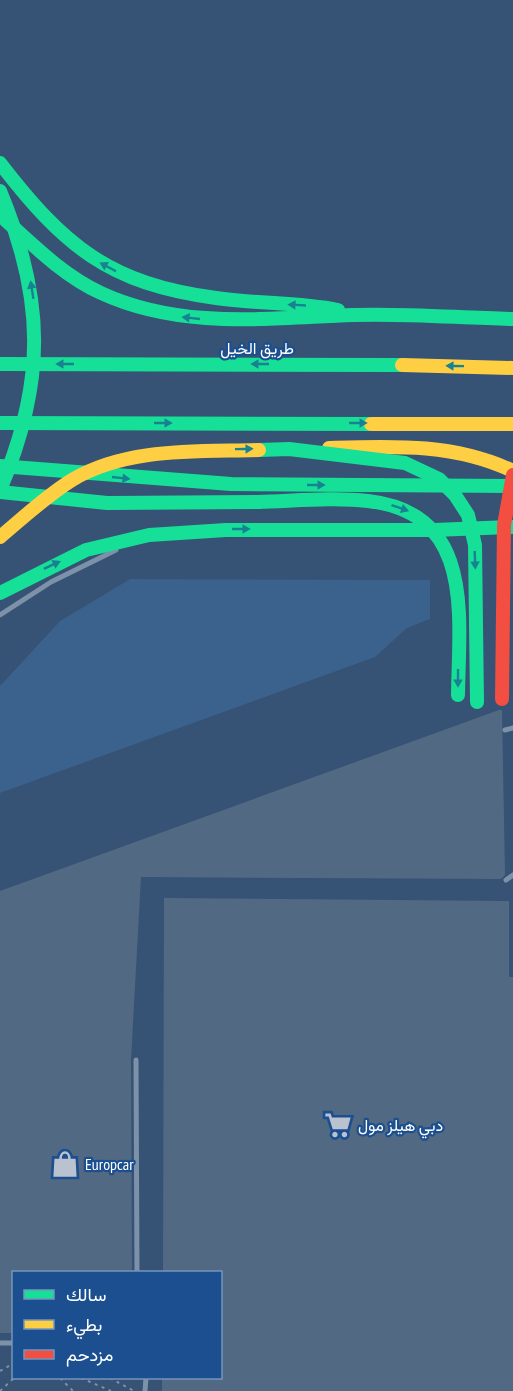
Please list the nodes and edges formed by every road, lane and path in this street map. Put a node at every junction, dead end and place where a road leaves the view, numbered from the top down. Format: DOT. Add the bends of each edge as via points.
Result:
graph roads {
  1 [pos="0,163"];
  2 [pos="0,191"];
  3 [pos="0,215"];
  4 [pos="354,315"];
  5 [pos="513,319"];
  6 [pos="0,364"];
  7 [pos="513,368"];
  8 [pos="0,423"];
  9 [pos="513,424"];
  10 [pos="288,449"];
  11 [pos="0,466"];
  12 [pos="513,473"];
  13 [pos="513,486"];
  14 [pos="0,491"];
  15 [pos="513,527"];
  16 [pos="0,537"];
  17 [pos="143,538"];
  18 [pos="0,593"];
  19 [pos="0,615"];
  20 [pos="513,633"];
  21 [pos="458,695"];
  22 [pos="504,699"];
  23 [pos="477,702"];
  24 [pos="513,728"];
  25 [pos="505,730"];
  26 [pos="513,876"];
  27 [pos="506,880"];
  28 [pos="136,1060"];
  29 [pos="137,1271"];
  30 [pos="12,1379"];
  31 [pos="62,1379"];
  32 [pos="85,1379"];
  33 [pos="113,1379"];
  34 [pos="0,1391"];
  35 [pos="73,1391"];
  36 [pos="111,1391"];
  37 [pos="134,1391"];
  4 -- 1 [label="highway, one-way" via="323,307 194,297 137,281 92,258 55,230"];
  14 -- 2 [label="highway, one-way, bridge" via="26,418 36,342 27,264"];
  4 -- 3 [label="highway, one-way" via="194,319 129,305 72,277"];
  4 -- 5 [label="highway"];
  7 -- 6 [label="highway, طريق الخيل, one-way"];
  8 -- 9 [label="highway, one-way"];
  10 -- 12 [label="highway, bridge" via="446,449 487,459"];
  16 -- 10 [label="highway, one-way, bridge" via="63,486 126,460 172,451"];
  10 -- 23 [label="highway, one-way, bridge" via="405,463 429,472 455,495 468,515 475,544"];
  11 -- 13 [label="highway, one-way" via="227,485"];
  12 -- 22 [label="highway, bridge" via="504,525"];
  14 -- 21 [label="highway, one-way, bridge" via="107,503 370,501 403,509 429,524 446,548 455,594"];
  17 -- 15 [label="highway, one-way" via="241,529 452,531"];
  18 -- 17 [label="highway, one-way" via="83,552"];
  17 -- 19 [label="lane" via="51,582"];
  20 -- 22 [label="lane, bridge" via="497,659"];
  24 -- 25 [label="lane"];
  26 -- 27 [label="lane"];
  28 -- 29 [label="lane"];
  30 -- 34 [label="path"];
  31 -- 35 [label="path"];
  32 -- 36 [label="path"];
  33 -- 37 [label="path"];
}
